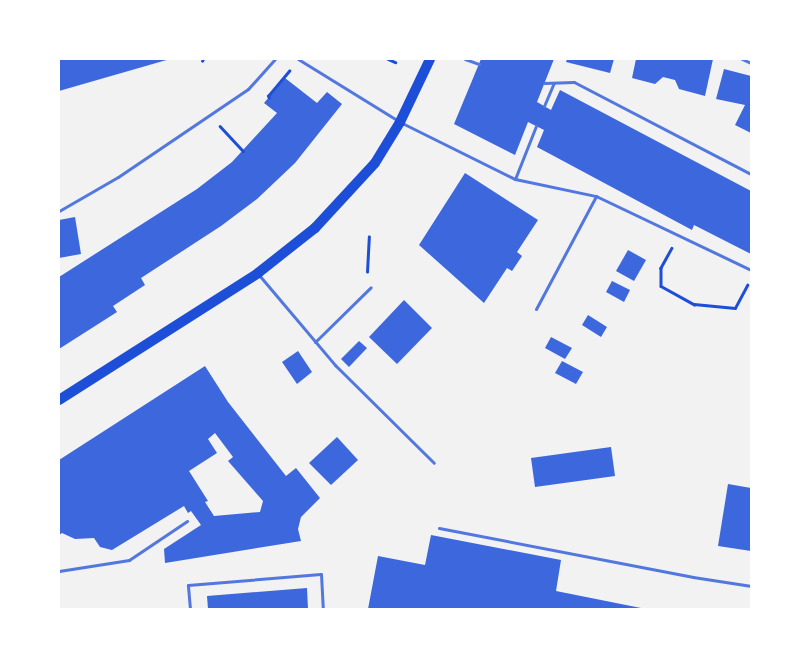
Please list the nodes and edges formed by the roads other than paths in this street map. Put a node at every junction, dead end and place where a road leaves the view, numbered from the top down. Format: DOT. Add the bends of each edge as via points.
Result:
graph roads {
  1 [pos="275,59"];
  2 [pos="430,59"];
  3 [pos="465,59"];
  4 [pos="742,59"];
  5 [pos="298,60"];
  6 [pos="751,63"];
  7 [pos="479,64"];
  8 [pos="544,83"];
  9 [pos="554,83"];
  10 [pos="544,106"];
  11 [pos="400,122"];
  12 [pos="536,126"];
  13 [pos="751,174"];
  14 [pos="515,179"];
  15 [pos="596,196"];
  16 [pos="59,211"];
  17 [pos="751,270"];
  18 [pos="258,273"];
  19 [pos="371,287"];
  20 [pos="536,309"];
  21 [pos="315,342"];
  22 [pos="59,400"];
  23 [pos="434,462"];
  24 [pos="186,521"];
  25 [pos="439,528"];
  26 [pos="59,571"];
  27 [pos="751,586"];
  28 [pos="190,609"];
  29 [pos="322,609"];
  1 -- 16 [label="lane" via="248,89 118,177"];
  2 -- 11 [label="main road"];
  3 -- 7 [label="lane"];
  4 -- 6 [label="lane"];
  5 -- 11 [label="lane"];
  8 -- 9 [label="lane"];
  9 -- 10 [label="lane"];
  9 -- 13 [label="lane" via="574,82"];
  11 -- 14 [label="lane"];
  11 -- 18 [label="main road" via="375,163 315,228"];
  12 -- 14 [label="lane"];
  14 -- 15 [label="lane"];
  15 -- 17 [label="lane"];
  15 -- 20 [label="lane"];
  18 -- 21 [label="lane"];
  18 -- 22 [label="main road"];
  19 -- 21 [label="lane"];
  21 -- 23 [label="lane"];
  24 -- 26 [label="lane" via="129,560"];
  25 -- 27 [label="lane"];
  28 -- 29 [label="lane" via="188,585 321,574"];
}
